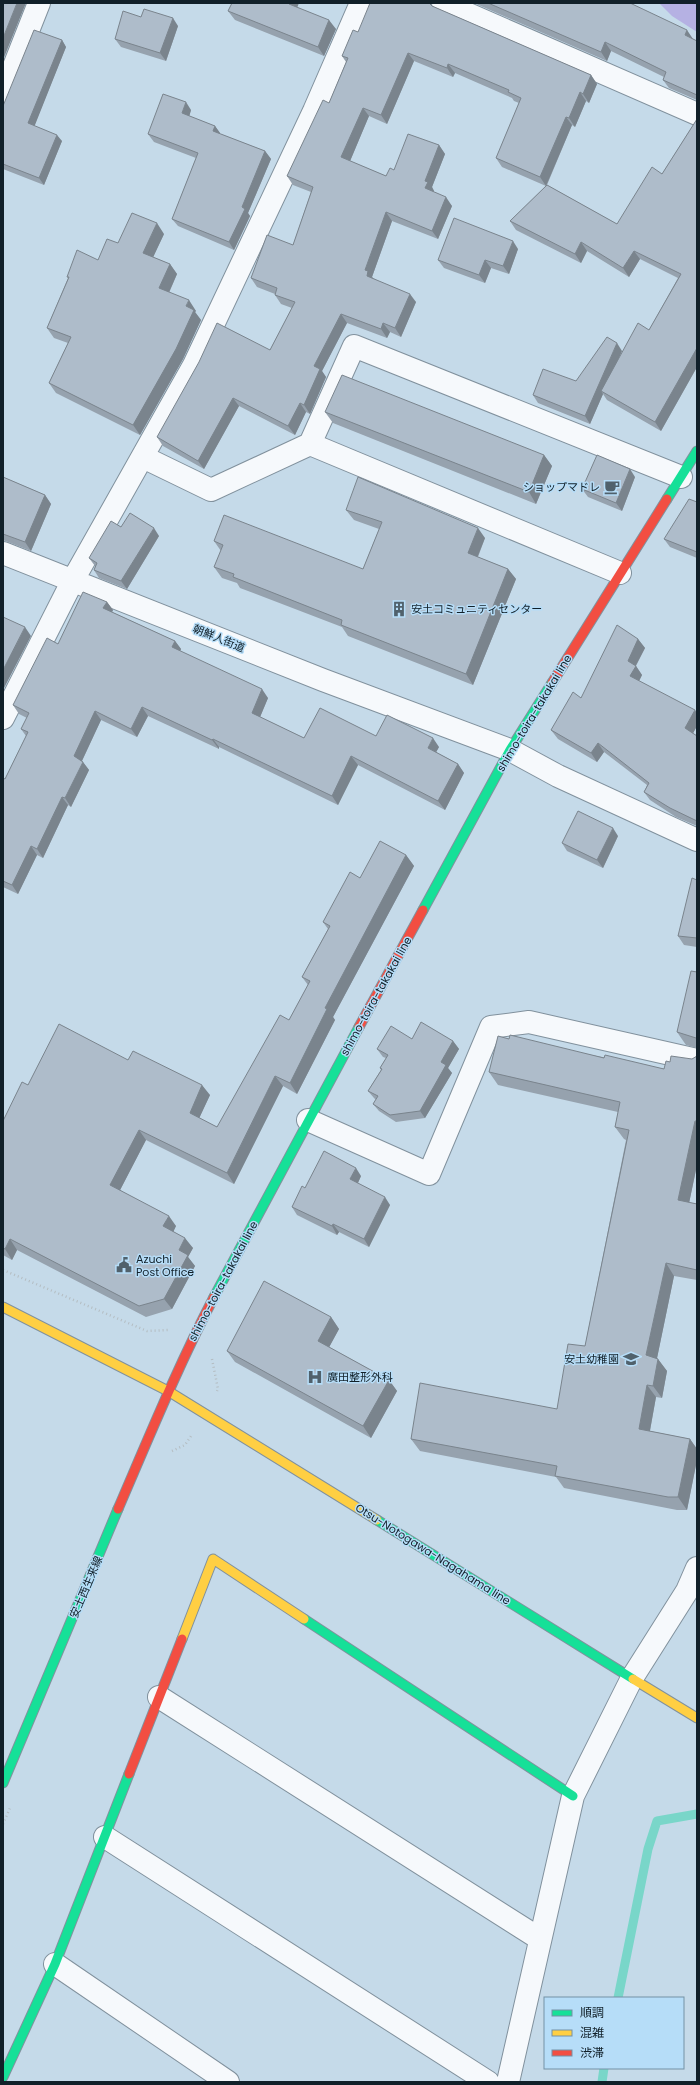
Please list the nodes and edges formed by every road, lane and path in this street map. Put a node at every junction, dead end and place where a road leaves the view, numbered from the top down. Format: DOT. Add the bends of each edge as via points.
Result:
graph roads {
  1 [pos="39,3"];
  2 [pos="361,3"];
  3 [pos="443,3"];
  4 [pos="3,94"];
  5 [pos="697,114"];
  6 [pos="310,444"];
  7 [pos="697,452"];
  8 [pos="142,457"];
  9 [pos="681,477"];
  10 [pos="3,553"];
  11 [pos="620,573"];
  12 [pos="73,580"];
  13 [pos="3,718"];
  14 [pos="510,750"];
  15 [pos="697,840"];
  16 [pos="697,1060"];
  17 [pos="308,1120"];
  18 [pos="3,1270"];
  19 [pos="3,1307"];
  20 [pos="170,1330"];
  21 [pos="211,1352"];
  22 [pos="168,1391"];
  23 [pos="214,1395"];
  24 [pos="697,1568"];
  25 [pos="632,1678"];
  26 [pos="159,1697"];
  27 [pos="697,1718"];
  28 [pos="3,1783"];
  29 [pos="573,1796"];
  30 [pos="105,1838"];
  31 [pos="540,1939"];
  32 [pos="55,1964"];
  33 [pos="3,2077"];
  34 [pos="228,2082"];
  35 [pos="488,2082"];
  36 [pos="508,2082"];
  1 -- 4 [label="street"];
  2 -- 8 [label="street" via="314,111 194,365"];
  3 -- 5 [label="street"];
  6 -- 8 [label="street" via="211,490"];
  6 -- 9 [label="street" via="354,346"];
  6 -- 11 [label="street"];
  7 -- 9 [label="main road, shimo-toira-takakai line"];
  8 -- 12 [label="street"];
  9 -- 11 [label="main road, shimo-toira-takakai line"];
  10 -- 12 [label="street, 朝鮮人街道"];
  11 -- 14 [label="main road, shimo-toira-takakai line"];
  12 -- 13 [label="street"];
  12 -- 14 [label="street, 朝鮮人街道"];
  14 -- 15 [label="street, 朝鮮人街道" via="558,776"];
  14 -- 17 [label="main road, shimo-toira-takakai line"];
  16 -- 17 [label="street" via="529,1022 491,1026 430,1174"];
  17 -- 22 [label="main road, shimo-toira-takakai line" via="191,1341"];
  18 -- 20 [label="path" via="147,1331"];
  19 -- 22 [label="main road"];
  21 -- 23 [label="path" via="218,1389"];
  22 -- 25 [label="main road, Otsu-Notogawa-Nagahama line"];
  22 -- 28 [label="main road, 安土西生来線"];
  24 -- 25 [label="street" via="687,1591"];
  25 -- 27 [label="main road, Otsu-Notogawa-Nagahama line"];
  25 -- 29 [label="street"];
  26 -- 29 [label="main road" via="213,1559"];
  26 -- 30 [label="main road"];
  26 -- 31 [label="street"];
  29 -- 31 [label="street"];
  30 -- 32 [label="main road"];
  30 -- 35 [label="street"];
  31 -- 36 [label="street"];
  32 -- 33 [label="main road"];
  32 -- 34 [label="street"];
}
